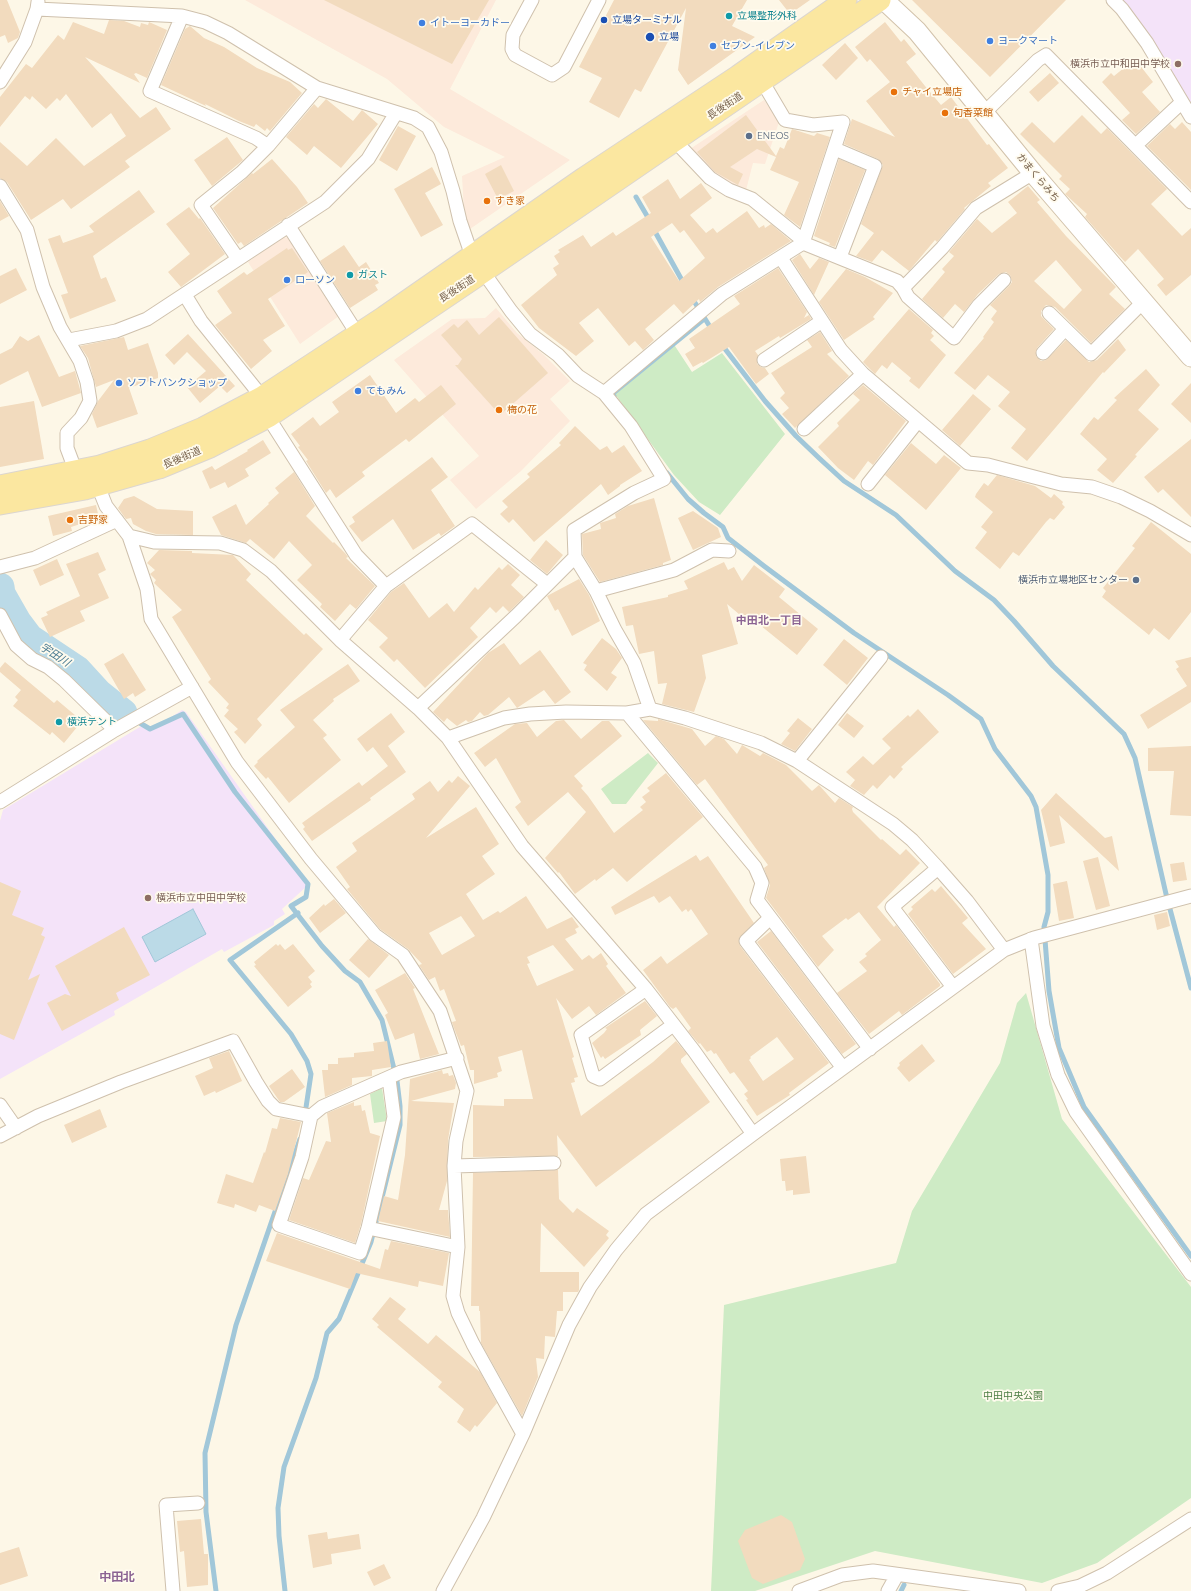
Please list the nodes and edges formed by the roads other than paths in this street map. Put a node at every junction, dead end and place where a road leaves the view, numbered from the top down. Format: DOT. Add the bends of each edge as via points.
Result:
graph roads {
  1 [pos="532,0"];
  2 [pos="599,0"];
  3 [pos="846,0"];
  4 [pos="880,0"];
  5 [pos="884,0"];
  6 [pos="1112,0"];
  7 [pos="37,4"];
  8 [pos="182,16"];
  9 [pos="762,81"];
  10 [pos="0,82"];
  11 [pos="317,88"];
  12 [pos="1181,103"];
  13 [pos="396,113"];
  14 [pos="984,113"];
  15 [pos="1191,117"];
  16 [pos="674,140"];
  17 [pos="1136,145"];
  18 [pos="268,146"];
  19 [pos="835,149"];
  20 [pos="1033,173"];
  21 [pos="0,186"];
  22 [pos="1191,202"];
  23 [pos="288,225"];
  24 [pos="803,243"];
  25 [pos="840,257"];
  26 [pos="781,258"];
  27 [pos="238,259"];
  28 [pos="477,264"];
  29 [pos="1004,280"];
  30 [pos="903,288"];
  31 [pos="186,295"];
  32 [pos="1143,302"];
  33 [pos="1049,313"];
  34 [pos="822,321"];
  35 [pos="1065,329"];
  36 [pos="358,335"];
  37 [pos="69,340"];
  38 [pos="1188,349"];
  39 [pos="1043,353"];
  40 [pos="764,360"];
  41 [pos="863,374"];
  42 [pos="604,393"];
  43 [pos="262,397"];
  44 [pos="268,417"];
  45 [pos="918,421"];
  46 [pos="804,429"];
  47 [pos="76,472"];
  48 [pos="868,484"];
  49 [pos="0,486"];
  50 [pos="98,486"];
  51 [pos="0,504"];
  52 [pos="117,520"];
  53 [pos="1191,535"];
  54 [pos="129,536"];
  55 [pos="729,551"];
  56 [pos="575,557"];
  57 [pos="0,567"];
  58 [pos="547,584"];
  59 [pos="386,586"];
  60 [pos="596,591"];
  61 [pos="0,615"];
  62 [pos="340,640"];
  63 [pos="881,657"];
  64 [pos="192,687"];
  65 [pos="418,708"];
  66 [pos="650,709"];
  67 [pos="627,713"];
  68 [pos="116,730"];
  69 [pos="448,738"];
  70 [pos="797,761"];
  71 [pos="0,802"];
  72 [pos="938,868"];
  73 [pos="1191,896"];
  74 [pos="770,918"];
  75 [pos="1033,939"];
  76 [pos="1004,950"];
  77 [pos="952,987"];
  78 [pos="646,989"];
  79 [pos="674,1025"];
  80 [pos="870,1048"];
  81 [pos="457,1058"];
  82 [pos="842,1068"];
  83 [pos="388,1079"];
  84 [pos="0,1105"];
  85 [pos="311,1116"];
  86 [pos="16,1128"];
  87 [pos="753,1134"];
  88 [pos="0,1136"];
  89 [pos="554,1163"];
  90 [pos="454,1166"];
  91 [pos="368,1228"];
  92 [pos="458,1246"];
  93 [pos="1191,1274"];
  94 [pos="523,1434"];
  95 [pos="198,1502"];
  96 [pos="1191,1519"];
  97 [pos="897,1575"];
  98 [pos="173,1591"];
  99 [pos="443,1591"];
  100 [pos="799,1591"];
  101 [pos="888,1591"];
  102 [pos="1019,1591"];
  103 [pos="1058,1591"];
  1 -- 2 [label="street" via="513,35 512,50 515,55 552,75 564,67"];
  3 -- 28 [label="main road" via="738,76 584,178"];
  4 -- 9 [label="main road, 長後街道"];
  5 -- 14 [label="main road, かまくらみち" via="917,31"];
  6 -- 12 [label="street" via="1122,8 1147,43"];
  7 -- 8 [label="street"];
  7 -- 10 [label="street" via="26,42"];
  8 -- 11 [label="street" via="206,22 228,32"];
  8 -- 18 [label="street" via="150,91 256,138"];
  9 -- 16 [label="main road, 長後街道"];
  9 -- 19 [label="street" via="785,120 813,125 843,122"];
  11 -- 13 [label="street"];
  11 -- 18 [label="street"];
  12 -- 15 [label="street"];
  12 -- 17 [label="street"];
  13 -- 23 [label="street" via="368,159 325,202"];
  13 -- 28 [label="street" via="414,118 428,127 441,152 460,221"];
  14 -- 17 [label="street" via="1046,54"];
  14 -- 20 [label="main road, かまくらみち"];
  16 -- 24 [label="street" via="710,178 729,190 752,199"];
  16 -- 28 [label="main road, 長後街道"];
  17 -- 22 [label="street"];
  18 -- 27 [label="street" via="242,172 200,205"];
  19 -- 24 [label="street"];
  19 -- 25 [label="street" via="875,166"];
  20 -- 30 [label="street" via="976,208"];
  20 -- 32 [label="main road, かまくらみち"];
  21 -- 37 [label="street" via="27,230 43,287 60,327"];
  23 -- 27 [label="street"];
  23 -- 36 [label="street"];
  24 -- 25 [label="street"];
  24 -- 26 [label="street"];
  25 -- 30 [label="street" via="897,281"];
  26 -- 34 [label="street"];
  26 -- 42 [label="street" via="722,294"];
  27 -- 31 [label="street"];
  28 -- 36 [label="main road, 長後街道"];
  28 -- 42 [label="street" via="530,334 558,355 578,376"];
  28 -- 44 [label="main road, 長後街道"];
  29 -- 30 [label="street" via="954,338 908,298"];
  31 -- 37 [label="street" via="147,319 130,326"];
  31 -- 43 [label="street" via="201,321"];
  32 -- 35 [label="street" via="1091,354"];
  32 -- 38 [label="main road, かまくらみち"];
  33 -- 35 [label="street"];
  34 -- 40 [label="street"];
  34 -- 41 [label="street" via="841,350"];
  35 -- 39 [label="street"];
  36 -- 43 [label="main road, 長後街道"];
  37 -- 47 [label="street" via="80,361 90,401 81,418 67,433 67,448"];
  41 -- 45 [label="street"];
  41 -- 46 [label="street"];
  42 -- 56 [label="street" via="635,432 664,480 634,493 574,530"];
  43 -- 47 [label="main road, 長後街道" via="203,428 150,450"];
  44 -- 50 [label="main road, 長後街道" via="159,468"];
  44 -- 59 [label="street" via="356,555"];
  45 -- 48 [label="street"];
  45 -- 53 [label="street" via="968,463 996,467 1061,484 1092,487 1150,511"];
  47 -- 49 [label="main road, 長後街道"];
  50 -- 51 [label="main road, 長後街道"];
  50 -- 52 [label="street" via="106,506"];
  52 -- 54 [label="street"];
  52 -- 57 [label="street" via="35,558"];
  54 -- 62 [label="street" via="154,542 220,543 243,550 271,571"];
  54 -- 64 [label="street" via="147,589 152,619"];
  55 -- 60 [label="street" via="712,550 674,570"];
  56 -- 58 [label="street"];
  56 -- 60 [label="street"];
  58 -- 59 [label="street" via="472,524"];
  58 -- 65 [label="street"];
  59 -- 62 [label="street"];
  60 -- 66 [label="street" via="634,662"];
  61 -- 68 [label="street" via="16,645 32,659 59,675"];
  62 -- 65 [label="street"];
  63 -- 70 [label="street"];
  64 -- 68 [label="street"];
  64 -- 81 [label="street" via="237,762 311,859 375,935 403,955 440,1011"];
  65 -- 69 [label="street"];
  66 -- 67 [label="street"];
  66 -- 70 [label="street" via="761,743"];
  67 -- 69 [label="street" via="530,714 504,718"];
  67 -- 74 [label="street" via="755,867 762,883 757,900"];
  68 -- 71 [label="street"];
  69 -- 78 [label="street" via="522,846"];
  70 -- 72 [label="street" via="893,824"];
  72 -- 76 [label="street"];
  72 -- 77 [label="street" via="892,907"];
  73 -- 75 [label="street"];
  74 -- 80 [label="street"];
  74 -- 82 [label="street" via="746,941"];
  75 -- 76 [label="street"];
  75 -- 93 [label="street" via="1043,1026 1058,1075 1076,1112"];
  76 -- 77 [label="street"];
  77 -- 80 [label="street"];
  78 -- 79 [label="street"];
  78 -- 79 [label="street" via="581,1035 593,1076 600,1080"];
  79 -- 87 [label="street"];
  80 -- 82 [label="street"];
  81 -- 83 [label="street" via="402,1072"];
  81 -- 90 [label="street" via="467,1091 456,1141"];
  82 -- 87 [label="street"];
  83 -- 85 [label="street" via="322,1107"];
  83 -- 91 [label="street" via="394,1117"];
  84 -- 86 [label="street"];
  85 -- 86 [label="street" via="276,1108 268,1101 233,1041 121,1082 38,1116"];
  85 -- 91 [label="street" via="302,1158 279,1225 360,1253"];
  86 -- 88 [label="street"];
  87 -- 94 [label="street" via="646,1214 616,1250 590,1287 569,1325"];
  89 -- 90 [label="street"];
  90 -- 92 [label="street"];
  91 -- 92 [label="street"];
  92 -- 94 [label="street" via="453,1296 458,1313"];
  94 -- 99 [label="street" via="483,1518"];
  95 -- 98 [label="street" via="166,1505"];
  96 -- 103 [label="street" via="1106,1574 1080,1586"];
  97 -- 100 [label="street" via="873,1571 842,1574"];
  97 -- 101 [label="street"];
  97 -- 102 [label="street"];
}
